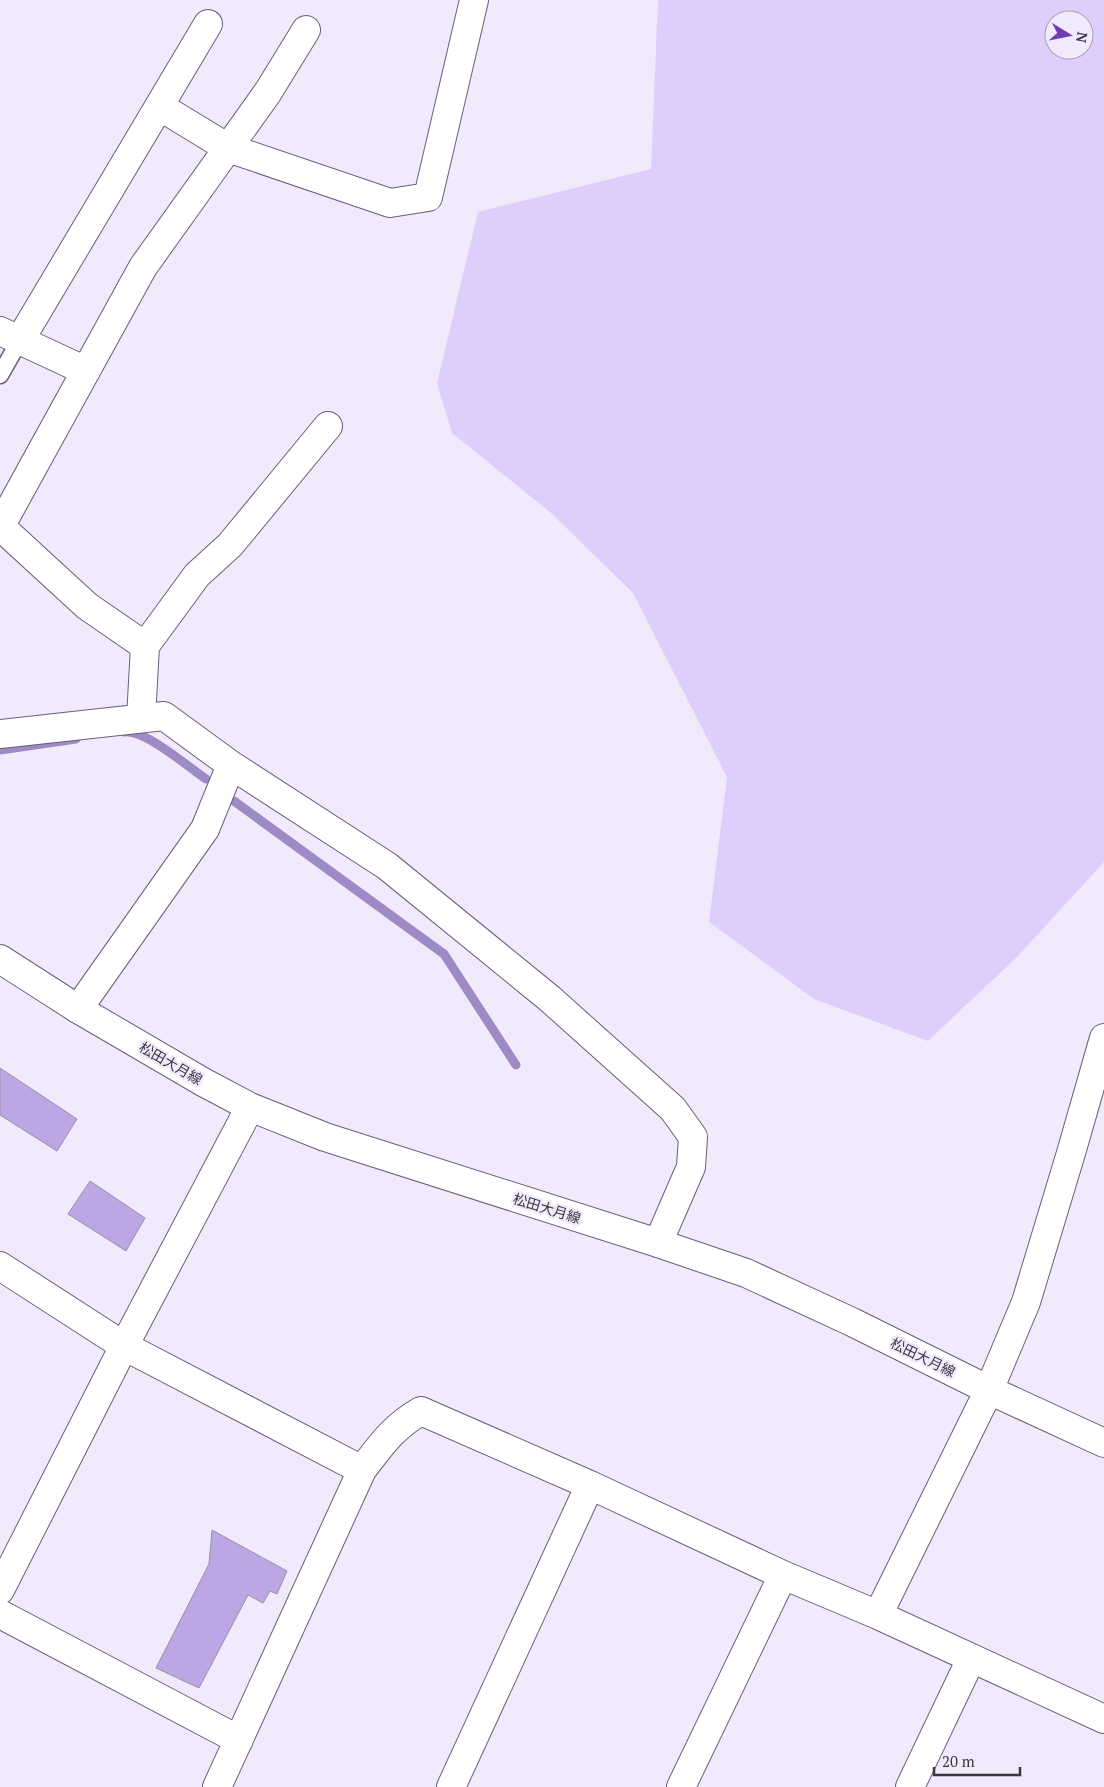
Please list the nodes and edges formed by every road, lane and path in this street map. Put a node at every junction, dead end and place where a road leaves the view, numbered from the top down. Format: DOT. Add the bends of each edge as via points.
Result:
graph roads {
  1 [pos="474,0"];
  2 [pos="208,24"];
  3 [pos="306,30"];
  4 [pos="159,106"];
  5 [pos="228,148"];
  6 [pos="10,335"];
  7 [pos="86,371"];
  8 [pos="0,375"];
  9 [pos="328,426"];
  10 [pos="0,526"];
  11 [pos="145,646"];
  12 [pos="141,718"];
  13 [pos="0,734"];
  14 [pos="231,765"];
  15 [pos="0,959"];
  16 [pos="78,1009"];
  17 [pos="1104,1038"];
  18 [pos="250,1107"];
  19 [pos="658,1243"];
  20 [pos="0,1266"];
  21 [pos="124,1346"];
  22 [pos="988,1390"];
  23 [pos="1104,1443"];
  24 [pos="362,1470"];
  25 [pos="590,1485"];
  26 [pos="782,1575"];
  27 [pos="0,1590"];
  28 [pos="0,1614"];
  29 [pos="878,1616"];
  30 [pos="971,1659"];
  31 [pos="1104,1719"];
  32 [pos="240,1740"];
  33 [pos="217,1787"];
  34 [pos="451,1787"];
  35 [pos="681,1787"];
  36 [pos="910,1787"];
  1 -- 5 [label="street" via="428,197 390,203"];
  2 -- 4 [label="street"];
  3 -- 5 [label="street"];
  4 -- 5 [label="street"];
  4 -- 6 [label="street"];
  5 -- 7 [label="street" via="143,267"];
  6 -- 7 [label="street"];
  6 -- 8 [label="lane"];
  7 -- 10 [label="street"];
  9 -- 11 [label="street" via="230,545 197,575"];
  10 -- 11 [label="street" via="87,606"];
  11 -- 12 [label="street"];
  12 -- 13 [label="street"];
  12 -- 14 [label="street" via="164,716"];
  14 -- 16 [label="street" via="206,829"];
  14 -- 19 [label="street" via="387,866 549,998 673,1109 693,1137 691,1167"];
  15 -- 16 [label="street, 松田大月線"];
  16 -- 18 [label="street, 松田大月線"];
  17 -- 22 [label="street" via="1026,1302"];
  18 -- 19 [label="street, 松田大月線" via="334,1140"];
  18 -- 21 [label="street"];
  19 -- 22 [label="street, 松田大月線" via="776,1286"];
  20 -- 21 [label="street"];
  21 -- 24 [label="street"];
  21 -- 27 [label="street"];
  22 -- 23 [label="street, 松田大月線"];
  22 -- 29 [label="street"];
  24 -- 25 [label="street" via="388,1435 421,1411"];
  24 -- 32 [label="street"];
  25 -- 26 [label="street"];
  25 -- 34 [label="street"];
  26 -- 29 [label="street"];
  26 -- 35 [label="street"];
  28 -- 32 [label="street"];
  29 -- 30 [label="street"];
  30 -- 31 [label="street"];
  30 -- 36 [label="street"];
  32 -- 33 [label="street"];
}
